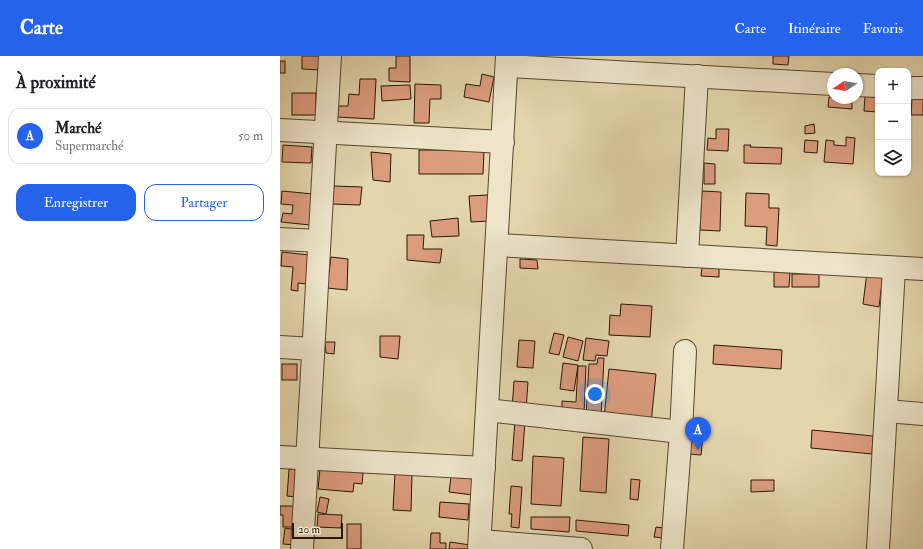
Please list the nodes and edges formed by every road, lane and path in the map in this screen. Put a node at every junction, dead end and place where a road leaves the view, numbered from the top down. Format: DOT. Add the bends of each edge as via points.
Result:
graph roads {
  1 [pos="330,56"];
  2 [pos="507,61"];
  3 [pos="697,76"];
  4 [pos="827,84"];
  5 [pos="863,85"];
  6 [pos="875,86"];
  7 [pos="911,88"];
  8 [pos="923,88"];
  9 [pos="280,130"];
  10 [pos="325,132"];
  11 [pos="502,142"];
  12 [pos="280,239"];
  13 [pos="319,241"];
  14 [pos="497,245"];
  15 [pos="687,256"];
  16 [pos="894,268"];
  17 [pos="923,270"];
  18 [pos="280,347"];
  19 [pos="313,349"];
  20 [pos="685,351"];
  21 [pos="487,410"];
  22 [pos="886,411"];
  23 [pos="923,414"];
  24 [pos="681,432"];
  25 [pos="280,457"];
  26 [pos="307,458"];
  27 [pos="484,468"];
  28 [pos="480,545"];
  29 [pos="302,549"];
  30 [pos="581,549"];
  31 [pos="672,549"];
  32 [pos="878,549"];
  1 -- 10 [label="street"];
  2 -- 3 [label="street"];
  2 -- 11 [label="street"];
  3 -- 4 [label="street"];
  3 -- 15 [label="street"];
  5 -- 6 [label="street"];
  7 -- 8 [label="street"];
  9 -- 10 [label="street"];
  10 -- 11 [label="street"];
  10 -- 13 [label="street"];
  11 -- 14 [label="street"];
  12 -- 13 [label="street"];
  13 -- 19 [label="street"];
  14 -- 15 [label="street"];
  14 -- 21 [label="street"];
  15 -- 16 [label="street"];
  16 -- 17 [label="street"];
  16 -- 22 [label="street"];
  18 -- 19 [label="street"];
  19 -- 26 [label="street"];
  20 -- 24 [label="street"];
  21 -- 24 [label="street"];
  21 -- 27 [label="street"];
  22 -- 23 [label="street"];
  22 -- 32 [label="street"];
  24 -- 31 [label="street"];
  25 -- 26 [label="street"];
  26 -- 27 [label="street"];
  26 -- 29 [label="street"];
  27 -- 28 [label="street"];
  28 -- 30 [label="street"];
}
